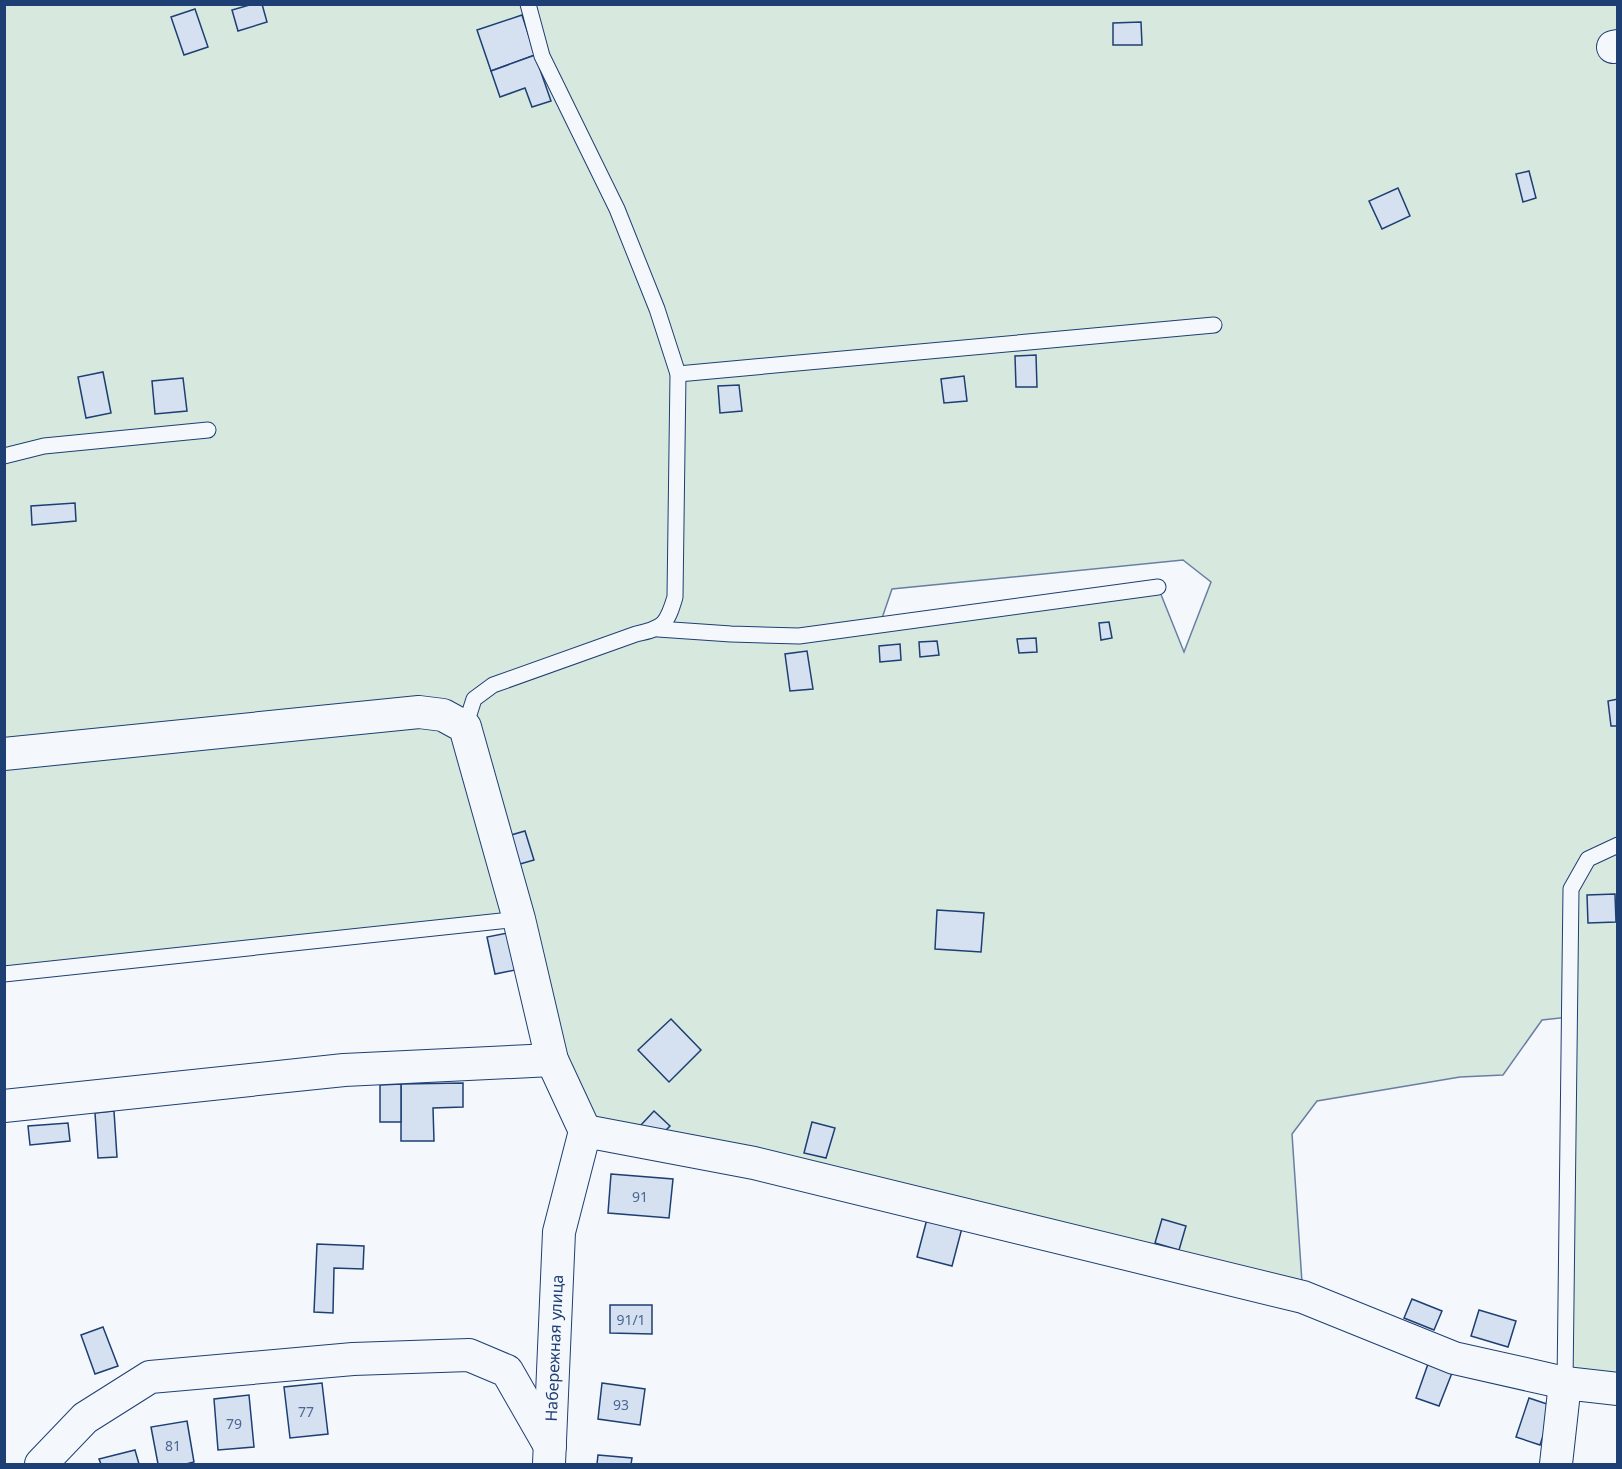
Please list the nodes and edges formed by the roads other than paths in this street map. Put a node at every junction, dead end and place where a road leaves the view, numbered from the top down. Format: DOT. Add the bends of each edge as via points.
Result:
graph roads {
  1 [pos="528,4"];
  2 [pos="1214,325"];
  3 [pos="678,374"];
  4 [pos="208,430"];
  5 [pos="4,456"];
  6 [pos="1158,587"];
  7 [pos="658,629"];
  8 [pos="465,728"];
  9 [pos="4,754"];
  10 [pos="1617,845"];
  11 [pos="519,920"];
  12 [pos="4,974"];
  13 [pos="552,1060"];
  14 [pos="4,1106"];
  15 [pos="585,1131"];
  16 [pos="1565,1383"];
  17 [pos="1617,1389"];
  18 [pos="549,1455"];
  19 [pos="41,1464"];
  20 [pos="1556,1464"];
  1 -- 3 [label="lane" via="542,56 617,209"];
  2 -- 3 [label="lane"];
  3 -- 7 [label="lane" via="675,597 670,614"];
  4 -- 5 [label="lane" via="44,446"];
  6 -- 7 [label="lane" via="799,636"];
  7 -- 8 [label="lane" via="493,685 474,699"];
  8 -- 9 [label="street" via="443,715 419,712"];
  8 -- 11 [label="street"];
  10 -- 16 [label="lane" via="1588,859 1571,889"];
  11 -- 12 [label="lane"];
  11 -- 13 [label="street"];
  13 -- 14 [label="street" via="344,1070"];
  13 -- 15 [label="street"];
  15 -- 16 [label="street" via="754,1163 1303,1297 1454,1358"];
  15 -- 18 [label="street, Набережная улица" via="559,1232"];
  16 -- 17 [label="street"];
  16 -- 20 [label="street"];
  18 -- 19 [label="street" via="507,1371 469,1356 353,1359 150,1377 85,1418"];
}
